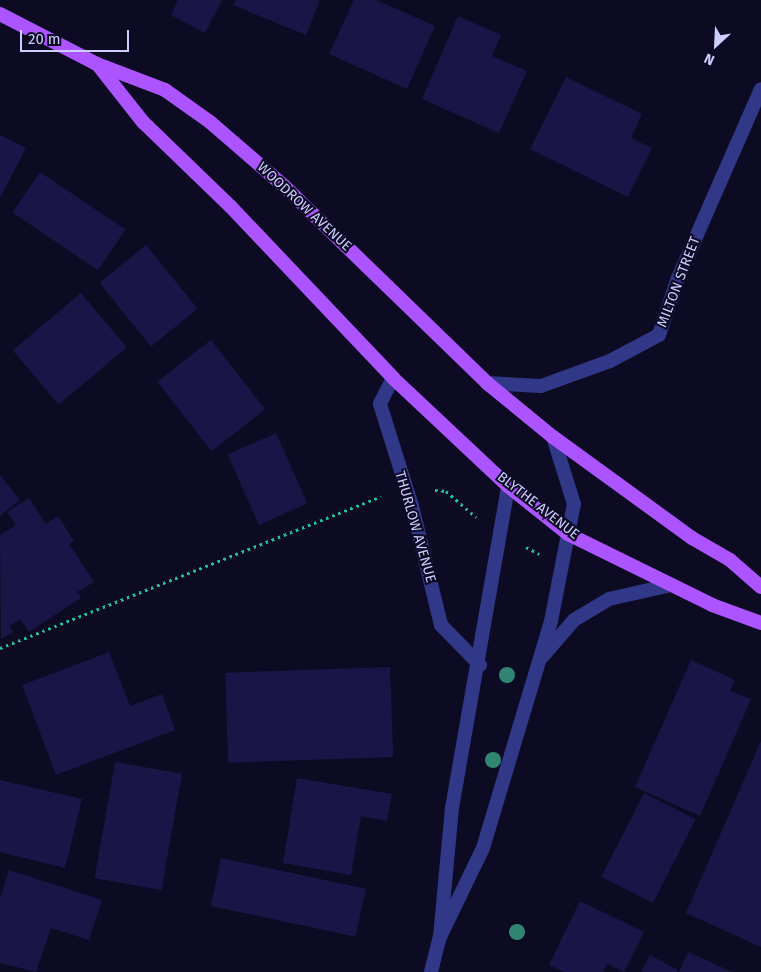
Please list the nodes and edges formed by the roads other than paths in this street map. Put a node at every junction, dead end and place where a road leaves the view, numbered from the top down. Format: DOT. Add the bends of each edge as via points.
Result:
graph roads {
  1 [pos="0,14"];
  2 [pos="97,64"];
  3 [pos="761,90"];
  4 [pos="393,378"];
  5 [pos="487,383"];
  6 [pos="553,437"];
  7 [pos="508,486"];
  8 [pos="568,534"];
  9 [pos="671,585"];
  10 [pos="761,587"];
  11 [pos="761,623"];
  12 [pos="539,662"];
  13 [pos="480,665"];
  14 [pos="440,937"];
  15 [pos="431,972"];
  1 -- 2 [label="main road, WOODROW AVENUE"];
  2 -- 4 [label="main road, WOODROW AVENUE" via="143,122 231,207"];
  2 -- 5 [label="main road, WOODROW AVENUE" via="165,90 210,122 284,186"];
  3 -- 5 [label="street, MILTON STREET" via="678,278 658,335 610,361 541,386"];
  4 -- 7 [label="main road, BLYTHE AVENUE"];
  4 -- 13 [label="street, THURLOW AVENUE" via="380,404 412,506 441,625"];
  5 -- 6 [label="main road"];
  6 -- 8 [label="street" via="574,504"];
  6 -- 10 [label="main road" via="692,538 730,560"];
  7 -- 8 [label="main road, BLYTHE AVENUE"];
  7 -- 13 [label="street"];
  8 -- 9 [label="main road, BLYTHE AVENUE"];
  8 -- 12 [label="street"];
  9 -- 11 [label="main road, BLYTHE AVENUE"];
  9 -- 12 [label="street" via="609,599 574,620"];
  12 -- 14 [label="street" via="483,848"];
  13 -- 14 [label="street" via="452,808"];
  14 -- 15 [label="street"];
}
